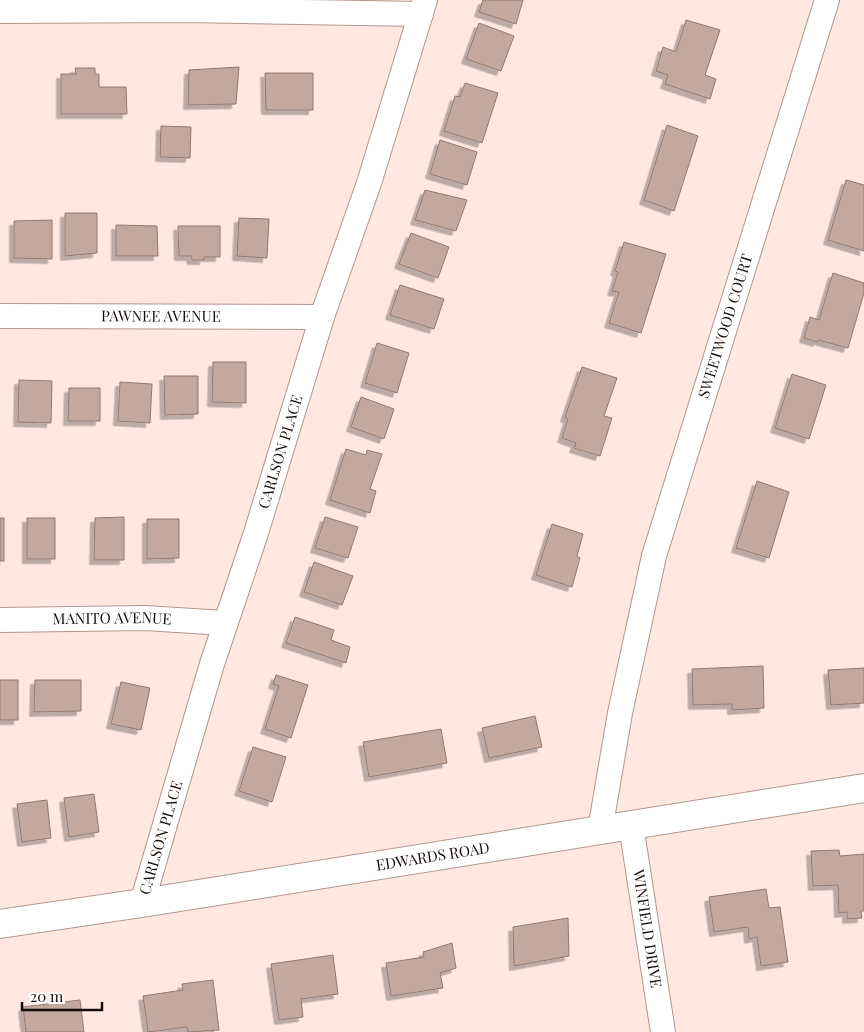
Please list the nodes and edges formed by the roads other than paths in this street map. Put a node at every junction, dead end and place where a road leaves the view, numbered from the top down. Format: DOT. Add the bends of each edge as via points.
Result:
graph roads {
  1 [pos="827,0"];
  2 [pos="423,7"];
  3 [pos="0,11"];
  4 [pos="0,316"];
  5 [pos="322,317"];
  6 [pos="0,620"];
  7 [pos="225,623"];
  8 [pos="864,788"];
  9 [pos="631,825"];
  10 [pos="600,830"];
  11 [pos="142,903"];
  12 [pos="0,924"];
  13 [pos="663,1032"];
  1 -- 10 [label="street, SWEETWOOD COURT" via="654,556 620,713"];
  2 -- 3 [label="street"];
  2 -- 5 [label="street, CARLSON PLACE" via="369,182"];
  4 -- 5 [label="street, PAWNEE AVENUE"];
  5 -- 7 [label="street, CARLSON PLACE"];
  6 -- 7 [label="street, MANITO AVENUE" via="145,618"];
  7 -- 11 [label="street, CARLSON PLACE"];
  8 -- 9 [label="street, EDWARDS ROAD"];
  9 -- 10 [label="street, EDWARDS ROAD"];
  9 -- 13 [label="street, WINFIELD DRIVE"];
  10 -- 11 [label="street, EDWARDS ROAD"];
  11 -- 12 [label="street, EDWARDS ROAD"];
}
